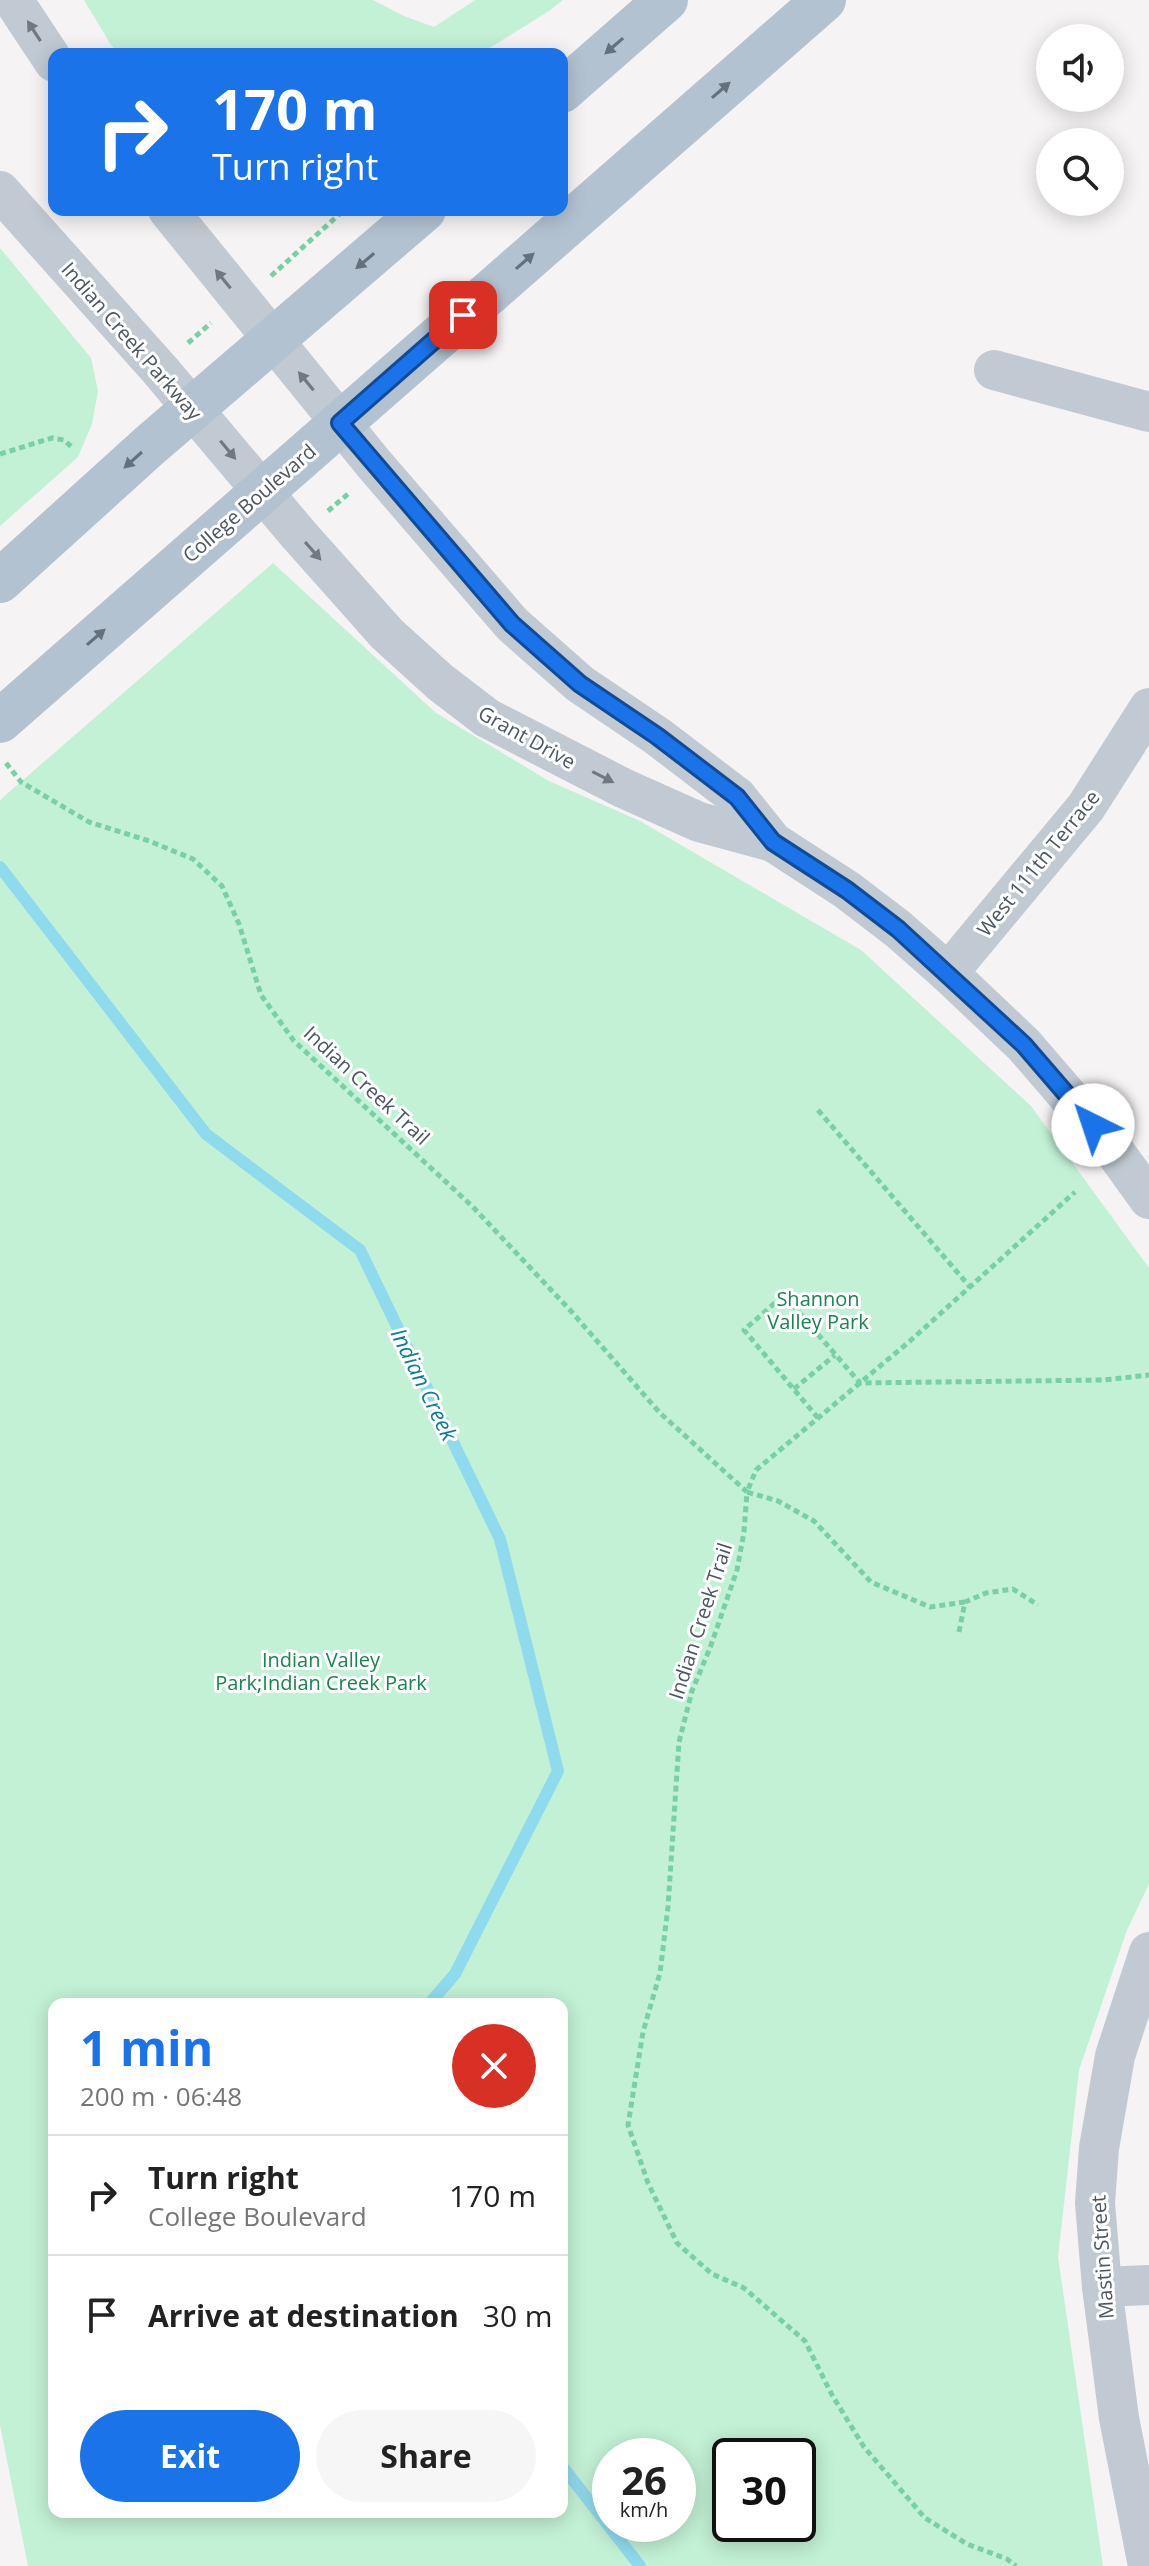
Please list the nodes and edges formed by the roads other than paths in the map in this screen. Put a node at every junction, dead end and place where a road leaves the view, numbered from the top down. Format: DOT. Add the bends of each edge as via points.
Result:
graph roads {
  1 [pos="13,0"];
  2 [pos="666,0"];
  3 [pos="824,0"];
  4 [pos="48,53"];
  5 [pos="568,86"];
  6 [pos="0,191"];
  7 [pos="173,216"];
  8 [pos="417,216"];
  9 [pos="273,340"];
  10 [pos="994,370"];
  11 [pos="192,409"];
  12 [pos="1149,412"];
  13 [pos="340,423"];
  14 [pos="263,492"];
  15 [pos="0,581"];
  16 [pos="1149,708"];
  17 [pos="0,721"];
  18 [pos="773,842"];
  19 [pos="948,973"];
  20 [pos="1149,1199"];
  21 [pos="1149,1952"];
  22 [pos="1149,2285"];
  23 [pos="1102,2287"];
  24 [pos="1148,2566"];
  4 -- 1 [label="street, one-way"];
  2 -- 5 [label="main road, one-way"];
  13 -- 3 [label="main road, College Boulevard, one-way"];
  6 -- 11 [label="street, Indian Creek Parkway"];
  9 -- 7 [label="street, one-way"];
  8 -- 9 [label="main road, one-way"];
  9 -- 11 [label="main road"];
  13 -- 9 [label="street, one-way"];
  10 -- 12 [label="street"];
  11 -- 14 [label="street, Indian Creek Parkway, one-way"];
  11 -- 15 [label="main road, one-way"];
  13 -- 14 [label="main road, College Boulevard"];
  13 -- 18 [label="street, Grant Drive" via="512,624 580,684 737,797"];
  17 -- 14 [label="main road, College Boulevard, one-way"];
  14 -- 18 [label="street, Grant Drive, one-way" via="387,634 487,718 699,822"];
  16 -- 19 [label="street, West 111th Terrace" via="1086,807"];
  18 -- 19 [label="street, Grant Drive" via="847,890"];
  19 -- 20 [label="street, Grant Drive" via="1024,1045"];
  21 -- 23 [label="street, Mastin Street" via="1115,2056 1099,2148 1095,2203"];
  22 -- 23 [label="street"];
  23 -- 24 [label="street, Mastin Street" via="1119,2418"];
}
